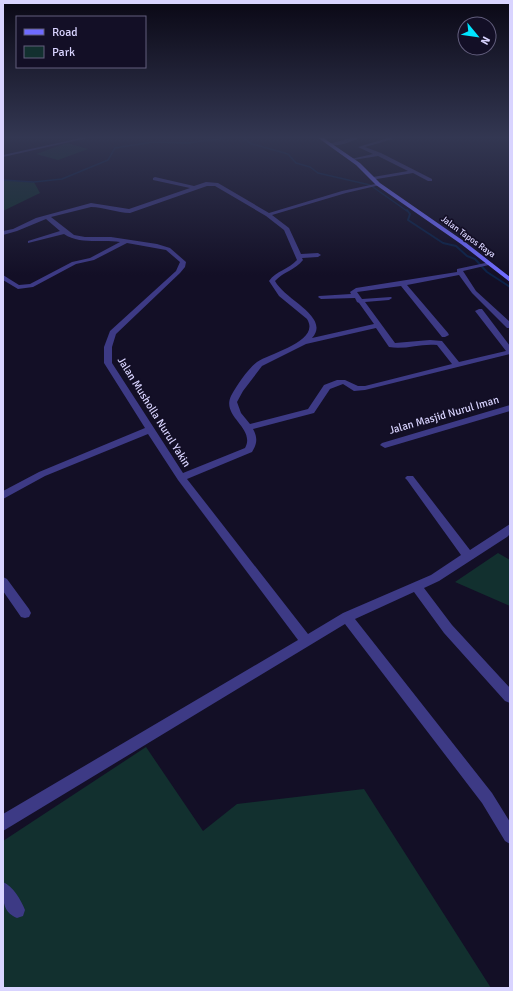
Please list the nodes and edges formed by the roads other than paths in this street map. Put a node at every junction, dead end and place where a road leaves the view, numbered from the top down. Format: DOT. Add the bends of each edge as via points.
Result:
graph roads {
  1 [pos="173,183"];
  2 [pos="208,183"];
  3 [pos="214,183"];
  4 [pos="372,184"];
  5 [pos="196,187"];
  6 [pos="268,215"];
  7 [pos="47,217"];
  8 [pos="64,232"];
  9 [pos="3,233"];
  10 [pos="127,241"];
  11 [pos="30,242"];
  12 [pos="318,255"];
  13 [pos="299,256"];
  14 [pos="484,265"];
  15 [pos="462,273"];
  16 [pos="3,277"];
  17 [pos="510,280"];
  18 [pos="402,283"];
  19 [pos="321,297"];
  20 [pos="389,298"];
  21 [pos="358,299"];
  22 [pos="479,311"];
  23 [pos="378,325"];
  24 [pos="510,326"];
  25 [pos="445,335"];
  26 [pos="303,342"];
  27 [pos="510,351"];
  28 [pos="458,366"];
  29 [pos="510,408"];
  30 [pos="247,428"];
  31 [pos="151,429"];
  32 [pos="385,445"];
  33 [pos="181,478"];
  34 [pos="410,478"];
  35 [pos="3,495"];
  36 [pos="510,528"];
  37 [pos="468,556"];
  38 [pos="3,582"];
  39 [pos="416,586"];
  40 [pos="25,613"];
  41 [pos="347,617"];
  42 [pos="307,642"];
  43 [pos="510,697"];
  44 [pos="3,823"];
  45 [pos="510,836"];
  46 [pos="3,890"];
  47 [pos="17,910"];
  1 -- 5 [label="street"];
  2 -- 5 [label="street"];
  3 -- 6 [label="street"];
  4 -- 6 [label="street"];
  4 -- 14 [label="main road, Jalan Tapos Raya" via="463,243"];
  5 -- 7 [label="street" via="130,211 95,205"];
  6 -- 13 [label="street" via="287,229"];
  7 -- 8 [label="street, Jalan Musholla Nurul Yakin"];
  7 -- 9 [label="street"];
  8 -- 10 [label="street, Jalan Musholla Nurul Yakin" via="83,239"];
  8 -- 11 [label="street"];
  10 -- 16 [label="street" via="92,259 74,263 31,286 18,287"];
  10 -- 31 [label="street, Jalan Musholla Nurul Yakin" via="168,249 183,262 178,272 118,327 111,335 108,347 108,364"];
  12 -- 13 [label="street"];
  13 -- 26 [label="street" via="300,260 291,270 277,275 272,281 288,301 310,316 314,327"];
  14 -- 15 [label="street" via="460,269"];
  14 -- 17 [label="main road, Jalan Tapos Raya"];
  15 -- 18 [label="street"];
  15 -- 24 [label="street" via="474,292"];
  18 -- 21 [label="street" via="356,290 353,292"];
  18 -- 25 [label="street"];
  19 -- 21 [label="street"];
  20 -- 21 [label="street"];
  21 -- 23 [label="street"];
  22 -- 27 [label="street"];
  23 -- 26 [label="street"];
  23 -- 28 [label="street" via="392,345 439,343"];
  26 -- 30 [label="street" via="260,364 233,401"];
  27 -- 28 [label="street"];
  28 -- 30 [label="street" via="357,389 340,382 327,387 311,411"];
  29 -- 32 [label="street, Jalan Masjid Nurul Iman"];
  30 -- 33 [label="street" via="253,438 249,450"];
  31 -- 33 [label="street, Jalan Musholla Nurul Yakin"];
  31 -- 35 [label="street" via="42,474"];
  33 -- 42 [label="street, Jalan Musholla Nurul Yakin"];
  34 -- 37 [label="street"];
  36 -- 37 [label="street"];
  37 -- 39 [label="street" via="434,578"];
  38 -- 40 [label="street"];
  39 -- 41 [label="street"];
  39 -- 43 [label="street" via="448,629"];
  41 -- 42 [label="street"];
  41 -- 45 [label="street" via="487,798"];
  42 -- 44 [label="street"];
  46 -- 47 [label="street"];
}
